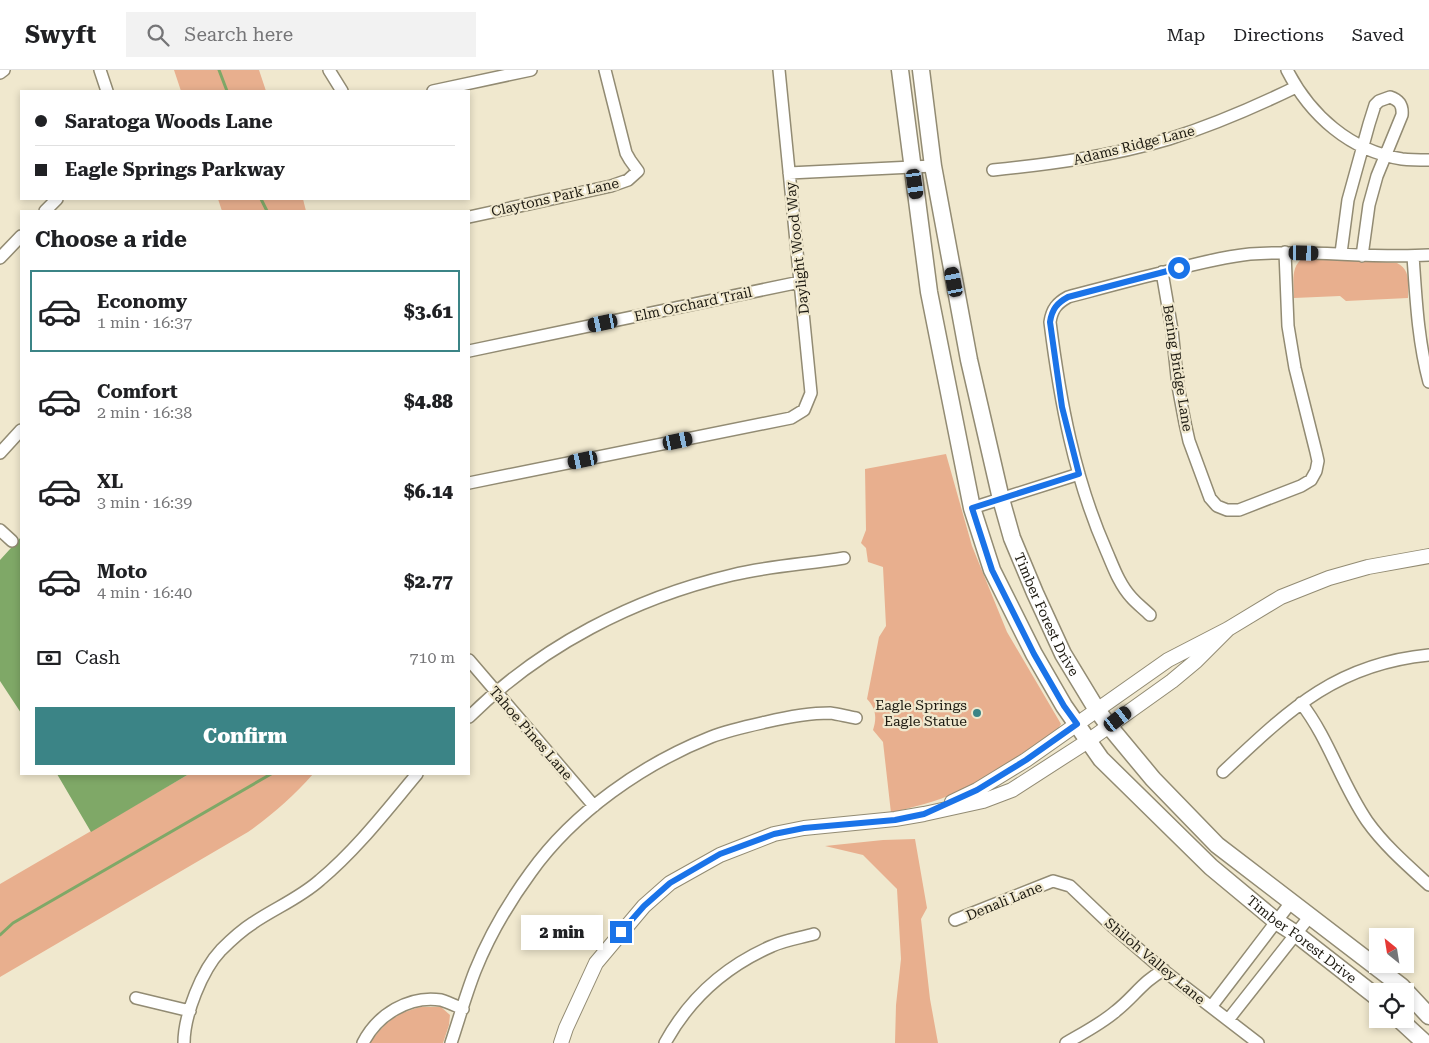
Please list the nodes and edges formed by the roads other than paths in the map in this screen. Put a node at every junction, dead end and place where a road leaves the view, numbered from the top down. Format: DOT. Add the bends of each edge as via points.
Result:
graph roads {
  1 [pos="4,70"];
  2 [pos="100,70"];
  3 [pos="329,70"];
  4 [pos="531,70"];
  5 [pos="605,70"];
  6 [pos="779,70"];
  7 [pos="900,70"];
  8 [pos="921,70"];
  9 [pos="1287,70"];
  10 [pos="499,73"];
  11 [pos="0,74"];
  12 [pos="1296,87"];
  13 [pos="107,90"];
  14 [pos="341,90"];
  15 [pos="437,90"];
  16 [pos="1363,146"];
  17 [pos="1384,155"];
  18 [pos="1429,160"];
  19 [pos="912,166"];
  20 [pos="933,166"];
  21 [pos="993,170"];
  22 [pos="789,172"];
  23 [pos="56,200"];
  24 [pos="46,210"];
  25 [pos="470,217"];
  26 [pos="20,237"];
  27 [pos="1286,252"];
  28 [pos="1341,253"];
  29 [pos="1429,255"];
  30 [pos="1362,256"];
  31 [pos="1413,256"];
  32 [pos="0,258"];
  33 [pos="1162,272"];
  34 [pos="800,282"];
  35 [pos="470,351"];
  36 [pos="1429,382"];
  37 [pos="20,431"];
  38 [pos="1,449"];
  39 [pos="1079,474"];
  40 [pos="470,484"];
  41 [pos="1002,499"];
  42 [pos="972,508"];
  43 [pos="0,530"];
  44 [pos="12,541"];
  45 [pos="1429,556"];
  46 [pos="844,558"];
  47 [pos="1150,615"];
  48 [pos="1228,629"];
  49 [pos="1429,655"];
  50 [pos="470,661"];
  51 [pos="495,692"];
  52 [pos="1301,703"];
  53 [pos="1097,710"];
  54 [pos="470,716"];
  55 [pos="856,718"];
  56 [pos="1077,724"];
  57 [pos="1110,726"];
  58 [pos="1088,741"];
  59 [pos="1222,772"];
  60 [pos="416,775"];
  61 [pos="594,806"];
  62 [pos="924,814"];
  63 [pos="1053,881"];
  64 [pos="1429,885"];
  65 [pos="1292,901"];
  66 [pos="1310,916"];
  67 [pos="955,920"];
  68 [pos="1276,921"];
  69 [pos="814,934"];
  70 [pos="1296,934"];
  71 [pos="1164,970"];
  72 [pos="1369,991"];
  73 [pos="136,998"];
  74 [pos="1211,1007"];
  75 [pos="463,1009"];
  76 [pos="190,1011"];
  77 [pos="1429,1016"];
  78 [pos="1228,1020"];
  79 [pos="1408,1028"];
  80 [pos="184,1043"];
  81 [pos="363,1043"];
  82 [pos="451,1043"];
  83 [pos="561,1043"];
  84 [pos="665,1043"];
  85 [pos="1066,1043"];
  86 [pos="1258,1043"];
  87 [pos="1424,1043"];
  1 -- 11 [label="street"];
  2 -- 13 [label="street"];
  3 -- 14 [label="street"];
  4 -- 10 [label="street"];
  5 -- 25 [label="street, Claytons Park Lane" via="626,153 638,171 622,183"];
  6 -- 22 [label="street, Daylight Wood Way"];
  7 -- 19 [label="main road, Timber Forest Drive"];
  8 -- 20 [label="main road, Timber Forest Drive"];
  9 -- 12 [label="street"];
  10 -- 15 [label="street"];
  12 -- 16 [label="street" via="1330,127"];
  12 -- 21 [label="street, Adams Ridge Lane" via="1256,107 1168,139 1106,155"];
  16 -- 17 [label="street"];
  16 -- 17 [label="street" via="1375,105 1384,98 1396,99 1402,115"];
  16 -- 28 [label="street" via="1348,200"];
  17 -- 18 [label="street"];
  17 -- 30 [label="street" via="1370,205"];
  19 -- 20 [label="street"];
  19 -- 22 [label="street"];
  19 -- 42 [label="main road, Timber Forest Drive" via="929,292"];
  20 -- 41 [label="main road, Timber Forest Drive" via="969,360"];
  22 -- 34 [label="street, Daylight Wood Way"];
  23 -- 24 [label="street"];
  26 -- 32 [label="street"];
  27 -- 28 [label="street"];
  27 -- 33 [label="street" via="1249,254"];
  27 -- 33 [label="street, Bering Bridge Lane" via="1287,314 1295,368 1318,461 1311,480 1239,510 1217,506 1210,498 1189,441"];
  28 -- 30 [label="street"];
  29 -- 31 [label="street"];
  30 -- 31 [label="street"];
  31 -- 36 [label="street" via="1416,311"];
  33 -- 39 [label="street" via="1068,297 1060,301 1051,314 1057,374"];
  34 -- 35 [label="street, Elm Orchard Trail"];
  34 -- 40 [label="street, Daylight Wood Way" via="811,394 804,410 791,418"];
  37 -- 38 [label="street"];
  39 -- 41 [label="street"];
  39 -- 47 [label="street" via="1090,510 1121,583"];
  41 -- 42 [label="street"];
  41 -- 53 [label="main road, Timber Forest Drive" via="1012,538 1035,593 1063,654"];
  42 -- 56 [label="main road, Timber Forest Drive" via="992,570 1034,654"];
  43 -- 44 [label="street"];
  45 -- 48 [label="street" via="1329,578 1281,597"];
  46 -- 51 [label="street" via="734,574 679,589 593,627 547,654"];
  48 -- 53 [label="street" via="1168,660"];
  48 -- 57 [label="street" via="1172,681"];
  49 -- 52 [label="street" via="1372,666 1344,677"];
  50 -- 51 [label="street, Tahoe Pines Lane"];
  51 -- 54 [label="street"];
  51 -- 61 [label="street, Tahoe Pines Lane"];
  52 -- 59 [label="street"];
  52 -- 64 [label="street" via="1326,740 1367,821 1389,848"];
  53 -- 56 [label="street"];
  53 -- 57 [label="main road, Timber Forest Drive"];
  55 -- 61 [label="street" via="831,713 806,715 713,736 647,769"];
  56 -- 58 [label="main road, Timber Forest Drive"];
  56 -- 62 [label="street" via="977,790"];
  57 -- 58 [label="street"];
  57 -- 65 [label="main road, Timber Forest Drive" via="1153,779 1217,845"];
  58 -- 62 [label="street" via="1012,790 983,801"];
  58 -- 68 [label="main road, Timber Forest Drive" via="1101,759 1211,867"];
  60 -- 76 [label="street" via="350,854 319,882 254,922 220,950 197,991"];
  61 -- 75 [label="street" via="531,871 502,916 475,971"];
  62 -- 83 [label="street" via="774,834 720,854 670,883 644,906 596,963"];
  63 -- 67 [label="street, Denali Lane"];
  63 -- 71 [label="street, Shiloh Valley Lane" via="1070,886"];
  65 -- 66 [label="main road, Timber Forest Drive"];
  65 -- 68 [label="street"];
  66 -- 70 [label="street"];
  66 -- 77 [label="main road, Timber Forest Drive" via="1401,986"];
  68 -- 70 [label="main road, Timber Forest Drive"];
  68 -- 74 [label="street"];
  69 -- 84 [label="street" via="774,945 715,980 694,1000"];
  70 -- 72 [label="main road, Timber Forest Drive"];
  70 -- 78 [label="street"];
  71 -- 74 [label="street, Shiloh Valley Lane"];
  71 -- 85 [label="street" via="1149,978 1109,1016"];
  73 -- 76 [label="street"];
  74 -- 78 [label="street, Shiloh Valley Lane"];
  75 -- 81 [label="street" via="441,1000 406,1004 378,1021"];
  75 -- 82 [label="street"];
  76 -- 80 [label="street"];
  78 -- 86 [label="street, Shiloh Valley Lane"];
  79 -- 87 [label="main road"];
}
